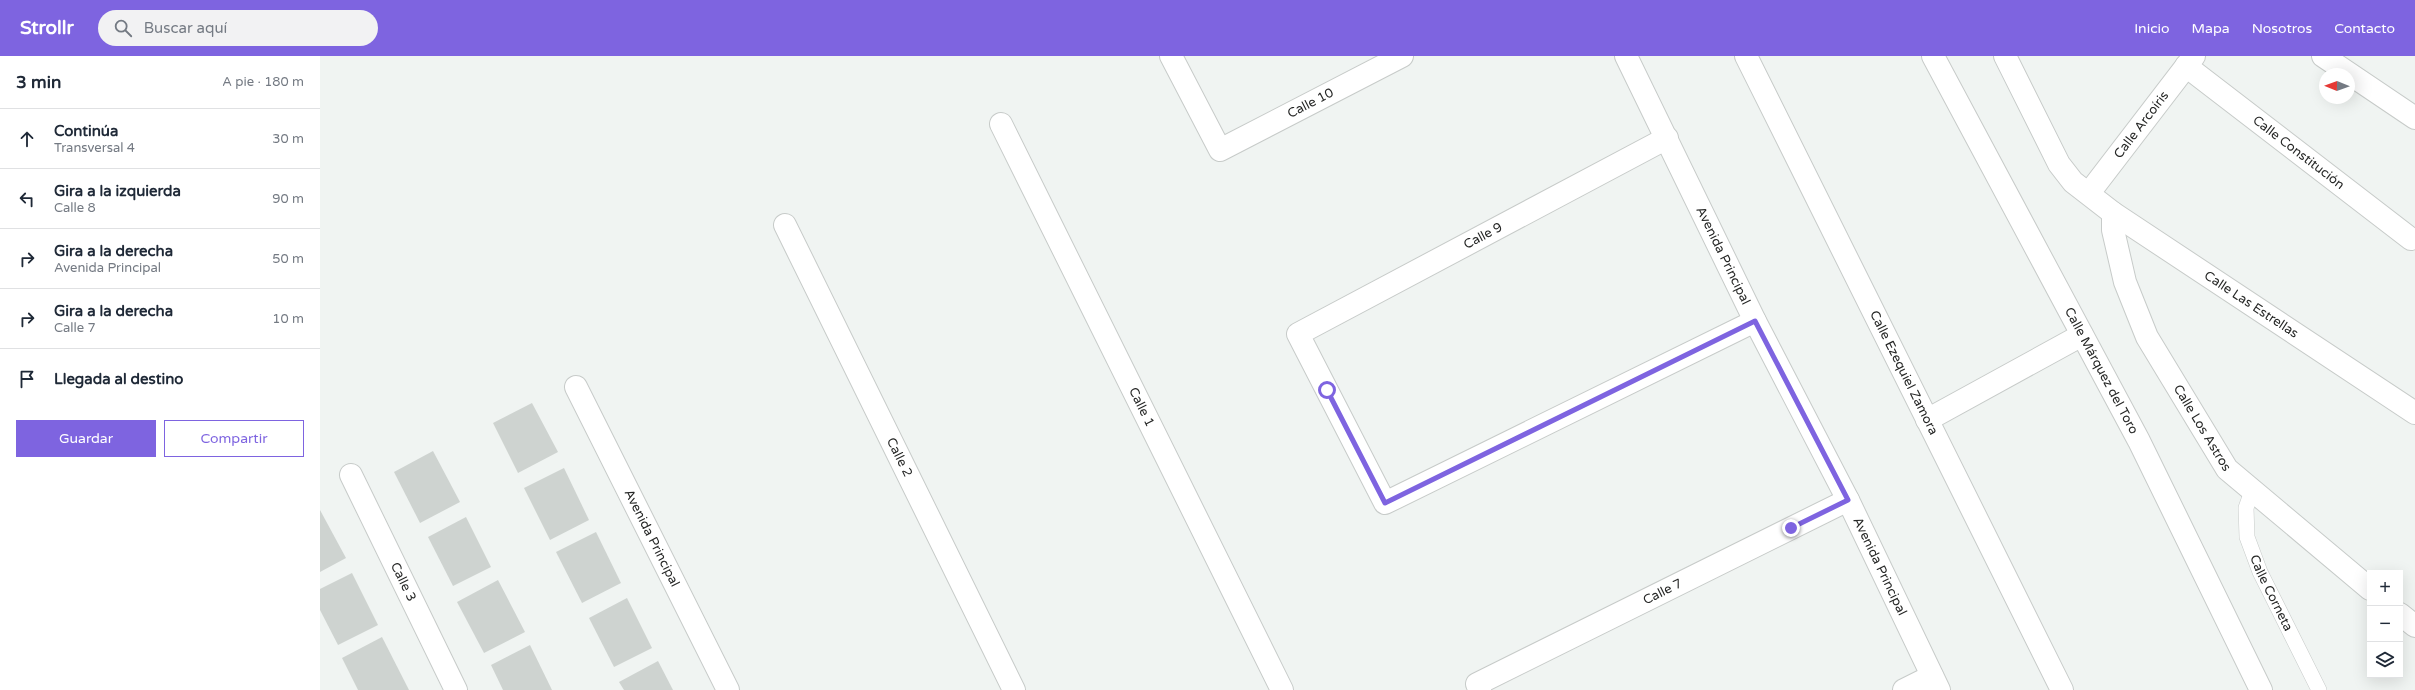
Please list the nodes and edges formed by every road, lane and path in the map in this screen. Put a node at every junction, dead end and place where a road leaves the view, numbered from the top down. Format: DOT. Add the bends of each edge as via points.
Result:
graph roads {
  1 [pos="1171,56"];
  2 [pos="1402,56"];
  3 [pos="1626,56"];
  4 [pos="1746,56"];
  5 [pos="1933,56"];
  6 [pos="2006,56"];
  7 [pos="2323,56"];
  8 [pos="2190,61"];
  9 [pos="2415,118"];
  10 [pos="1001,124"];
  11 [pos="1668,138"];
  12 [pos="2090,194"];
  13 [pos="2113,214"];
  14 [pos="785,225"];
  15 [pos="2411,239"];
  16 [pos="1755,321"];
  17 [pos="2082,335"];
  18 [pos="576,387"];
  19 [pos="2415,413"];
  20 [pos="1927,420"];
  21 [pos="351,475"];
  22 [pos="2252,491"];
  23 [pos="1848,500"];
  24 [pos="2367,587"];
  25 [pos="2403,616"];
  26 [pos="2415,626"];
  27 [pos="1935,683"];
  28 [pos="1479,687"];
  29 [pos="456,690"];
  30 [pos="728,690"];
  31 [pos="1014,690"];
  32 [pos="1282,690"];
  33 [pos="1904,690"];
  34 [pos="2062,690"];
  35 [pos="2261,690"];
  36 [pos="2319,690"];
  1 -- 2 [label="street, Calle 10" via="1220,150"];
  3 -- 11 [label="street, Avenida Principal"];
  4 -- 20 [label="street, Calle Ezequiel Zamora"];
  5 -- 17 [label="street, Calle Márquez del Toro"];
  6 -- 12 [label="street, Calle Las Estrellas" via="2059,164 2073,182"];
  7 -- 9 [label="street"];
  8 -- 12 [label="street, Calle Arcoíris"];
  8 -- 15 [label="street, Calle Constitución"];
  10 -- 32 [label="street, Calle 1"];
  11 -- 16 [label="street, Avenida Principal"];
  11 -- 16 [label="street, Calle 9" via="1298,334 1385,503"];
  12 -- 13 [label="street, Calle Las Estrellas"];
  13 -- 19 [label="street, Calle Las Estrellas"];
  13 -- 22 [label="street, Calle Los Astros" via="2113,230 2125,282 2147,337 2227,469"];
  14 -- 31 [label="street, Calle 2"];
  16 -- 23 [label="street, Avenida Principal"];
  17 -- 20 [label="street"];
  17 -- 35 [label="street, Calle Márquez del Toro" via="2138,441"];
  18 -- 30 [label="street, Avenida Principal"];
  20 -- 34 [label="street, Calle Ezequiel Zamora"];
  21 -- 29 [label="street, Calle 3"];
  22 -- 24 [label="street, Calle Los Astros"];
  22 -- 36 [label="lane, Calle Corneta" via="2246,508 2247,537 2260,572"];
  23 -- 27 [label="street, Avenida Principal"];
  23 -- 28 [label="street, Calle 7"];
  25 -- 26 [label="street"];
  27 -- 33 [label="street"];
}
